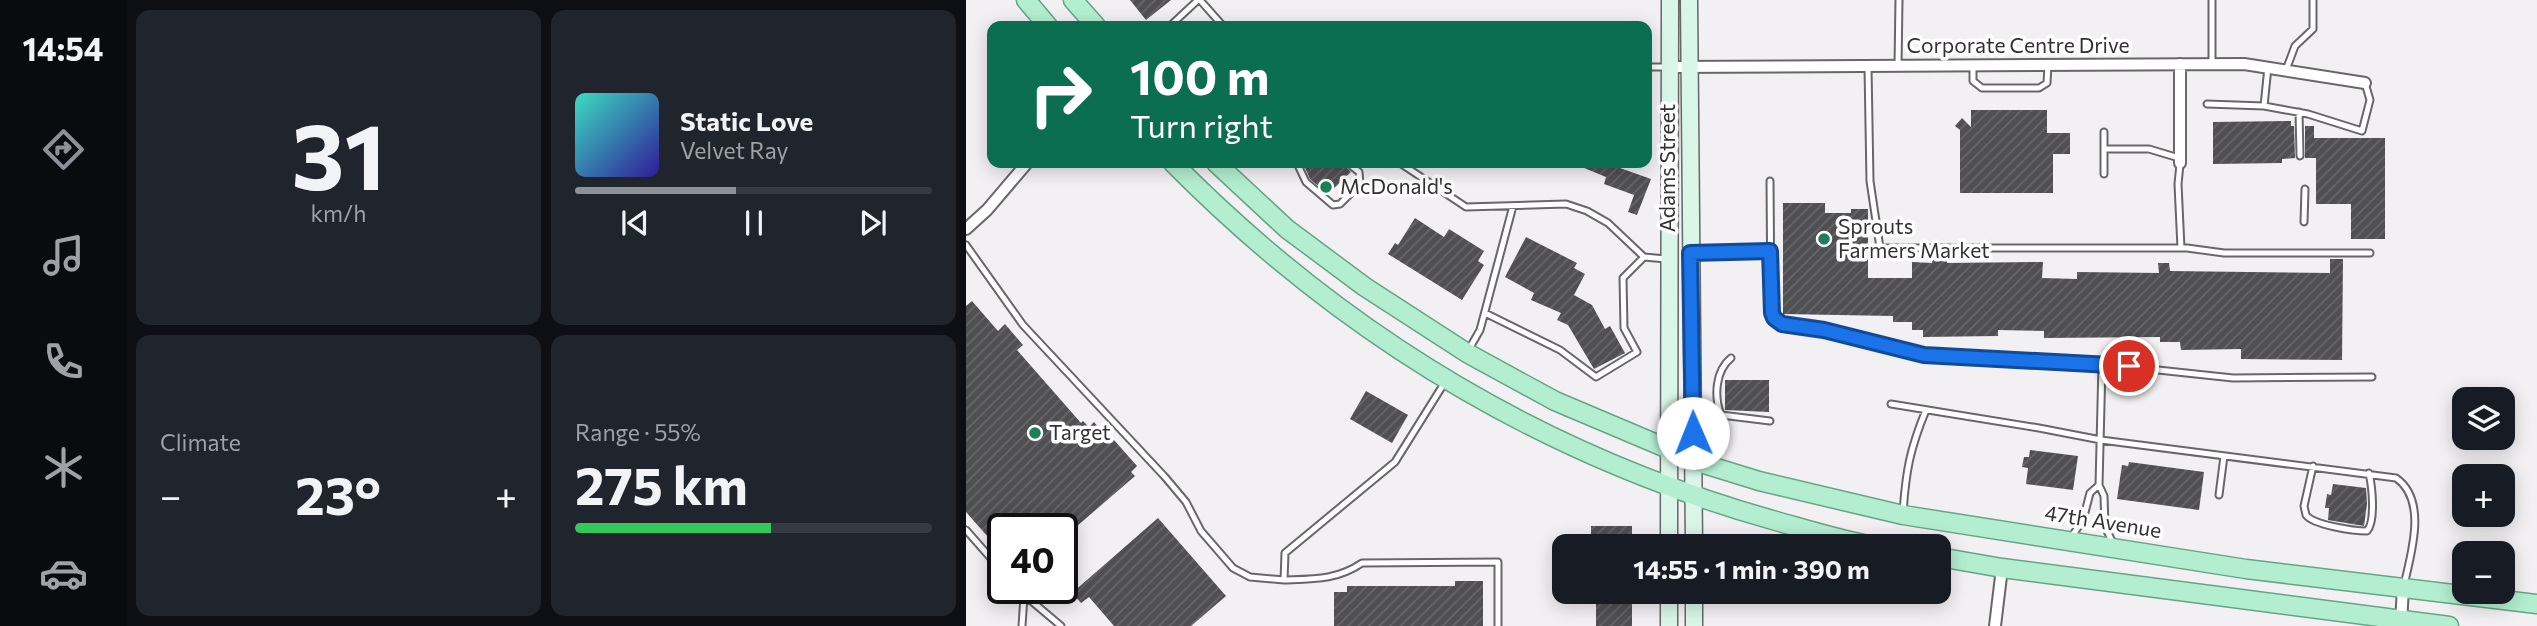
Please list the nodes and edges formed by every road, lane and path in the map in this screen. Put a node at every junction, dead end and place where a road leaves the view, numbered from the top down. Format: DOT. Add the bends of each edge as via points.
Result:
graph roads {
  1 [pos="1026,0"];
  2 [pos="1073,0"];
  3 [pos="1199,0"];
  4 [pos="1670,0"];
  5 [pos="1689,0"];
  6 [pos="1899,0"];
  7 [pos="2212,0"];
  8 [pos="2313,0"];
  9 [pos="1044,21"];
  10 [pos="1092,21"];
  11 [pos="1176,21"];
  12 [pos="1218,21"];
  13 [pos="2180,64"];
  14 [pos="2212,64"];
  15 [pos="2048,65"];
  16 [pos="1898,66"];
  17 [pos="1973,66"];
  18 [pos="1652,67"];
  19 [pos="1669,67"];
  20 [pos="1868,67"];
  21 [pos="2268,67"];
  22 [pos="1688,68"];
  23 [pos="2286,70"];
  24 [pos="2365,83"];
  25 [pos="2207,104"];
  26 [pos="2264,106"];
  27 [pos="2299,112"];
  28 [pos="2104,132"];
  29 [pos="2104,149"];
  30 [pos="2300,156"];
  31 [pos="2180,161"];
  32 [pos="1023,168"];
  33 [pos="1178,168"];
  34 [pos="1221,168"];
  35 [pos="1299,168"];
  36 [pos="1354,168"];
  37 [pos="1407,168"];
  38 [pos="2104,174"];
  39 [pos="1770,181"];
  40 [pos="2305,189"];
  41 [pos="1513,206"];
  42 [pos="2304,222"];
  43 [pos="966,229"];
  44 [pos="966,245"];
  45 [pos="2181,248"];
  46 [pos="1770,251"];
  47 [pos="1690,253"];
  48 [pos="2370,253"];
  49 [pos="1644,257"];
  50 [pos="1669,260"];
  51 [pos="1485,313"];
  52 [pos="1467,354"];
  53 [pos="1731,358"];
  54 [pos="2102,364"];
  55 [pos="2372,377"];
  56 [pos="1446,379"];
  57 [pos="1891,404"];
  58 [pos="1926,410"];
  59 [pos="1770,421"];
  60 [pos="2101,440"];
  61 [pos="1669,451"];
  62 [pos="2224,456"];
  63 [pos="1693,461"];
  64 [pos="2313,466"];
  65 [pos="2369,472"];
  66 [pos="2099,485"];
  67 [pos="1669,487"];
  68 [pos="2219,495"];
  69 [pos="1694,497"];
  70 [pos="1903,515"];
  71 [pos="966,530"];
  72 [pos="1669,534"];
  73 [pos="1694,534"];
  74 [pos="1829,534"];
  75 [pos="2070,540"];
  76 [pos="2115,548"];
  77 [pos="987,554"];
  78 [pos="1951,559"];
  79 [pos="2002,568"];
  80 [pos="1284,580"];
  81 [pos="2403,588"];
  82 [pos="1023,604"];
  83 [pos="1034,604"];
  84 [pos="1669,604"];
  85 [pos="1694,604"];
  86 [pos="2537,604"];
  87 [pos="2400,624"];
  88 [pos="1022,626"];
  89 [pos="1061,626"];
  90 [pos="1498,626"];
  91 [pos="1669,626"];
  92 [pos="1694,626"];
  93 [pos="1995,626"];
  94 [pos="2449,626"];
  1 -- 9 [label="main road"];
  2 -- 10 [label="main road"];
  3 -- 11 [label="lane"];
  3 -- 12 [label="lane"];
  4 -- 19 [label="street, Adams Street"];
  5 -- 22 [label="street, Adams Street"];
  6 -- 16 [label="lane"];
  7 -- 14 [label="lane"];
  8 -- 23 [label="lane" via="2312,29 2295,46"];
  13 -- 14 [label="street, Corporate Centre Drive"];
  13 -- 15 [label="street, Corporate Centre Drive"];
  13 -- 31 [label="street"];
  14 -- 21 [label="street, Corporate Centre Drive"];
  15 -- 17 [label="street, Corporate Centre Drive"];
  15 -- 17 [label="lane" via="2048,83 2039,88 1982,88 1973,81"];
  16 -- 17 [label="street, Corporate Centre Drive"];
  16 -- 20 [label="street, Corporate Centre Drive"];
  18 -- 19 [label="lane"];
  19 -- 22 [label="street, Corporate Centre Drive"];
  19 -- 50 [label="street, Adams Street"];
  20 -- 22 [label="street, Corporate Centre Drive"];
  20 -- 45 [label="lane" via="1870,181 1880,248"];
  21 -- 23 [label="street, Corporate Centre Drive"];
  21 -- 26 [label="lane"];
  22 -- 47 [label="street, Adams Street"];
  23 -- 24 [label="street, Corporate Centre Drive"];
  24 -- 27 [label="lane" via="2370,100 2362,131"];
  25 -- 26 [label="lane"];
  26 -- 27 [label="lane"];
  27 -- 30 [label="lane"];
  28 -- 29 [label="lane"];
  29 -- 31 [label="lane" via="2149,149"];
  29 -- 38 [label="lane"];
  31 -- 45 [label="lane"];
  32 -- 43 [label="street"];
  33 -- 56 [label="main road" via="1234,223 1314,289"];
  34 -- 52 [label="main road, 47th Avenue" via="1287,229"];
  35 -- 36 [label="lane" via="1306,182 1333,205 1340,204 1360,184"];
  37 -- 41 [label="lane" via="1466,207"];
  39 -- 46 [label="lane"];
  40 -- 42 [label="lane"];
  41 -- 49 [label="lane" via="1566,204 1587,211 1608,223"];
  41 -- 51 [label="lane"];
  44 -- 80 [label="lane" via="1023,326 1166,477 1201,531 1233,568 1250,577"];
  45 -- 48 [label="lane" via="2224,253"];
  46 -- 47 [label="lane"];
  46 -- 54 [label="lane" via="1772,313 1782,324 1935,357"];
  47 -- 63 [label="street, Adams Street"];
  49 -- 50 [label="lane"];
  49 -- 51 [label="lane" via="1623,278 1625,328 1637,352 1596,377 1560,350"];
  50 -- 61 [label="street, Adams Street"];
  51 -- 52 [label="lane"];
  52 -- 61 [label="main road, 47th Avenue" via="1555,401"];
  53 -- 59 [label="lane" via="1718,376 1721,415"];
  54 -- 55 [label="lane" via="2233,379"];
  54 -- 60 [label="lane"];
  56 -- 67 [label="main road" via="1540,432"];
  56 -- 80 [label="lane" via="1395,462 1285,554"];
  57 -- 58 [label="lane"];
  58 -- 60 [label="lane"];
  58 -- 70 [label="lane" via="1911,446"];
  60 -- 62 [label="lane"];
  60 -- 66 [label="lane"];
  61 -- 63 [label="main road, 47th Avenue"];
  61 -- 67 [label="street, Adams Street"];
  62 -- 64 [label="lane"];
  62 -- 68 [label="lane"];
  63 -- 69 [label="street, Adams Street"];
  63 -- 70 [label="main road, 47th Avenue"];
  64 -- 65 [label="lane"];
  64 -- 65 [label="lane" via="2306,515 2315,523 2367,531 2372,523"];
  65 -- 81 [label="lane" via="2396,478 2413,496 2415,537"];
  66 -- 75 [label="lane" via="2090,493 2083,520"];
  66 -- 76 [label="lane" via="2105,527"];
  67 -- 69 [label="main road"];
  67 -- 72 [label="street, Adams Street"];
  69 -- 73 [label="street, Adams Street"];
  69 -- 74 [label="main road"];
  70 -- 75 [label="main road, 47th Avenue"];
  71 -- 77 [label="lane"];
  75 -- 76 [label="main road, 47th Avenue"];
  76 -- 81 [label="main road, 47th Avenue"];
  78 -- 79 [label="main road"];
  79 -- 87 [label="main road"];
  79 -- 93 [label="street"];
  80 -- 90 [label="lane" via="1346,574 1362,563 1498,562"];
  81 -- 86 [label="main road, 47th Avenue"];
  81 -- 87 [label="street"];
  82 -- 88 [label="lane"];
  83 -- 89 [label="lane"];
  84 -- 91 [label="street"];
  85 -- 92 [label="street"];
  87 -- 94 [label="main road"];
}
